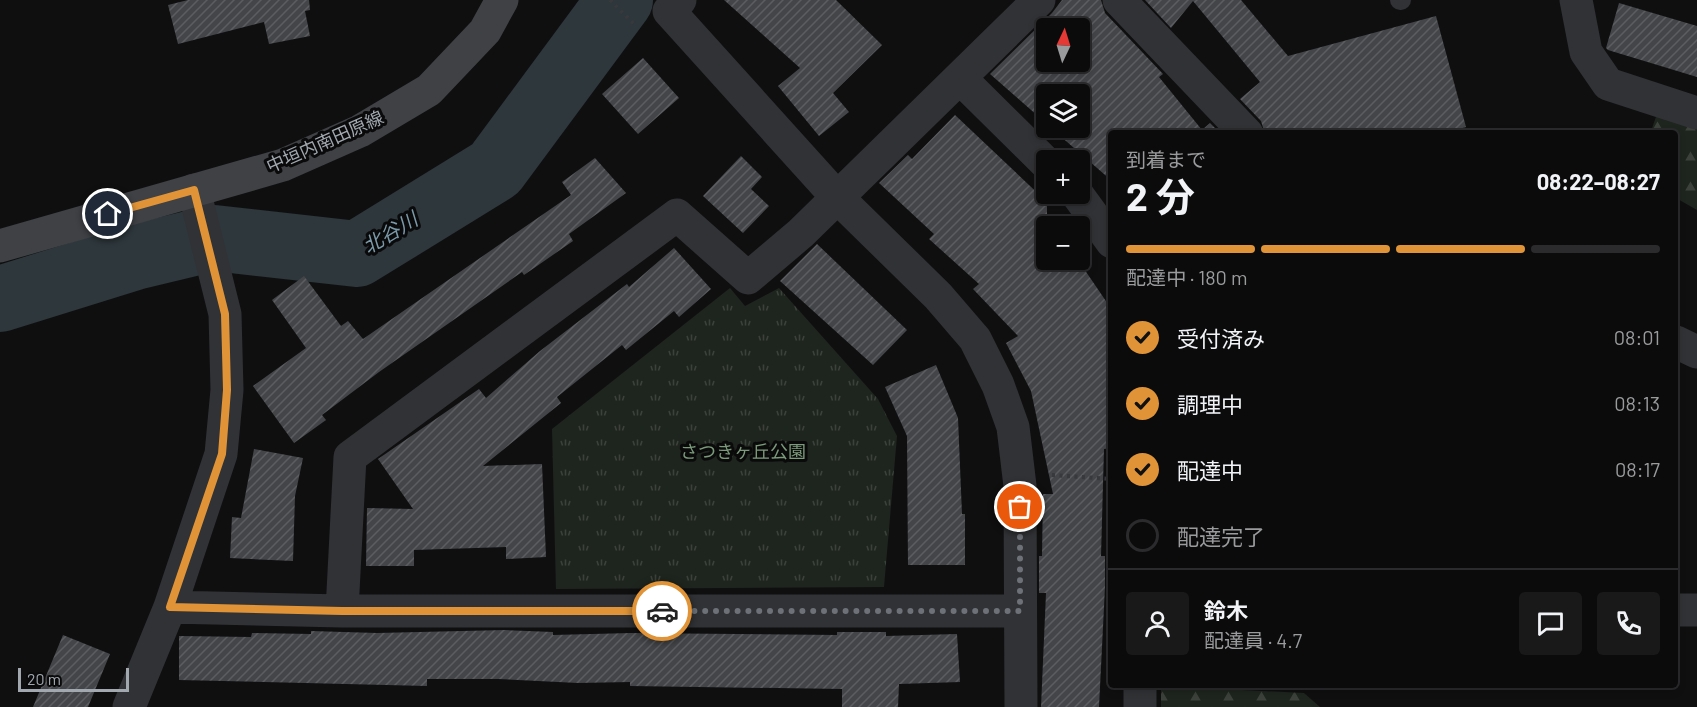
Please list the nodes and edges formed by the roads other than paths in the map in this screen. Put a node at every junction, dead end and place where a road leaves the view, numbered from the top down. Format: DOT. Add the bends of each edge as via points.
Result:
graph roads {
  1 [pos="502,0"];
  2 [pos="680,0"];
  3 [pos="1039,0"];
  4 [pos="1119,0"];
  5 [pos="1576,0"];
  6 [pos="961,79"];
  7 [pos="1697,113"];
  8 [pos="1243,130"];
  9 [pos="1036,153"];
  10 [pos="195,192"];
  11 [pos="836,196"];
  12 [pos="1084,204"];
  13 [pos="1108,237"];
  14 [pos="0,246"];
  15 [pos="1678,343"];
  16 [pos="1697,351"];
  17 [pos="170,607"];
  18 [pos="1678,610"];
  19 [pos="1697,610"];
  20 [pos="342,611"];
  21 [pos="1020,611"];
  22 [pos="1140,688"];
  23 [pos="129,707"];
  24 [pos="1021,707"];
  25 [pos="1140,707"];
  1 -- 10 [label="main road, 中垣内南田原線" via="485,32 429,90 360,131 283,165"];
  2 -- 11 [label="street" via="669,11"];
  3 -- 6 [label="street"];
  4 -- 8 [label="street"];
  5 -- 7 [label="street" via="1586,52 1608,84"];
  6 -- 9 [label="street"];
  6 -- 11 [label="street"];
  10 -- 14 [label="main road, 中垣内南田原線"];
  10 -- 17 [label="street" via="225,314 227,390 222,454"];
  11 -- 20 [label="street" via="801,233 748,278 677,215 350,457"];
  11 -- 21 [label="street" via="938,296 975,339 998,385 1013,427 1019,474"];
  12 -- 13 [label="street"];
  15 -- 16 [label="street"];
  17 -- 20 [label="street"];
  17 -- 23 [label="street"];
  18 -- 19 [label="street"];
  20 -- 21 [label="street"];
  21 -- 24 [label="street"];
  22 -- 25 [label="street"];
}
